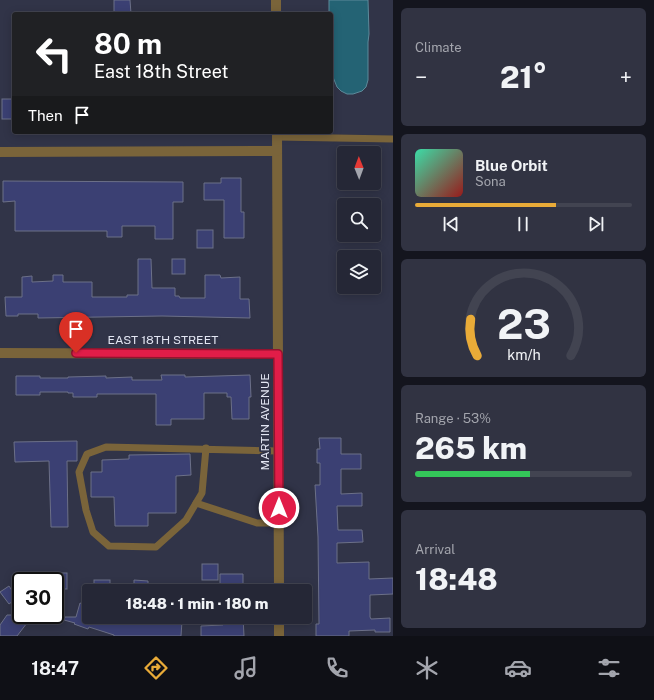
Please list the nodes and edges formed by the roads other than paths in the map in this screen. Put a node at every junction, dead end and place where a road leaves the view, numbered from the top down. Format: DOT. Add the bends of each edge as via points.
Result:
graph roads {
  1 [pos="276,0"];
  2 [pos="276,12"];
  3 [pos="277,135"];
  4 [pos="393,139"];
  5 [pos="277,151"];
  6 [pos="0,152"];
  7 [pos="0,353"];
  8 [pos="278,354"];
  9 [pos="206,448"];
  10 [pos="278,451"];
  11 [pos="196,503"];
  12 [pos="279,523"];
  13 [pos="279,584"];
  14 [pos="279,624"];
  15 [pos="280,636"];
  1 -- 2 [label="street"];
  3 -- 4 [label="lane"];
  3 -- 5 [label="street, MARTIN AVENUE"];
  5 -- 6 [label="street"];
  5 -- 8 [label="street, MARTIN AVENUE"];
  7 -- 8 [label="street, EAST 18TH STREET"];
  8 -- 10 [label="street, MARTIN AVENUE"];
  9 -- 10 [label="lane"];
  9 -- 11 [label="lane" via="202,494"];
  9 -- 11 [label="lane" via="106,447 87,454 79,472 93,532 109,546 156,547 186,520"];
  10 -- 12 [label="street, MARTIN AVENUE"];
  11 -- 12 [label="lane" via="257,523"];
  12 -- 13 [label="street, MARTIN AVENUE"];
  14 -- 15 [label="street"];
}
